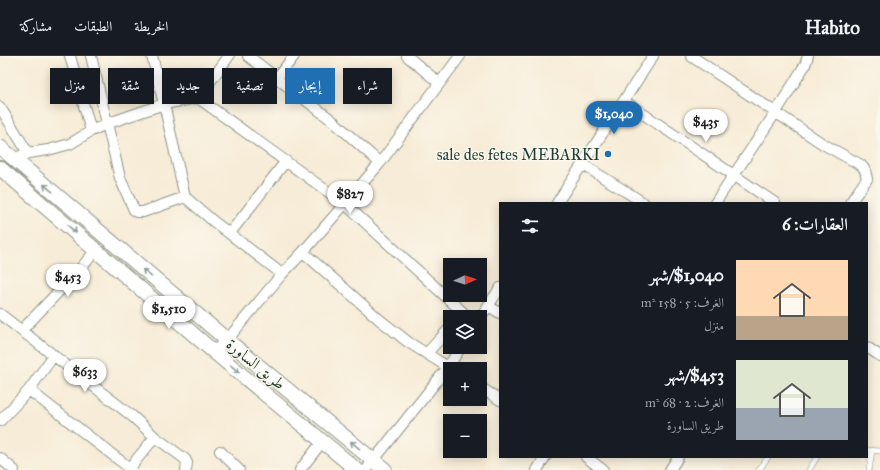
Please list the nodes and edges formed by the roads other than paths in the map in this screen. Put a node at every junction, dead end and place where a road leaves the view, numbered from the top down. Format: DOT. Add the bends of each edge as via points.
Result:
graph roads {
  1 [pos="70,56"];
  2 [pos="91,56"];
  3 [pos="229,56"];
  4 [pos="248,56"];
  5 [pos="294,56"];
  6 [pos="407,56"];
  7 [pos="460,56"];
  8 [pos="654,56"];
  9 [pos="691,56"];
  10 [pos="808,56"];
  11 [pos="153,57"];
  12 [pos="264,68"];
  13 [pos="214,76"];
  14 [pos="277,78"];
  15 [pos="439,83"];
  16 [pos="162,95"];
  17 [pos="624,100"];
  18 [pos="164,104"];
  19 [pos="206,104"];
  20 [pos="0,107"];
  21 [pos="776,112"];
  22 [pos="106,124"];
  23 [pos="91,131"];
  24 [pos="0,148"];
  25 [pos="28,153"];
  26 [pos="13,159"];
  27 [pos="286,161"];
  28 [pos="380,163"];
  29 [pos="582,164"];
  30 [pos="0,168"];
  31 [pos="733,175"];
  32 [pos="185,197"];
  33 [pos="558,202"];
  34 [pos="642,202"];
  35 [pos="715,202"];
  36 [pos="774,202"];
  37 [pos="851,202"];
  38 [pos="345,204"];
  39 [pos="230,233"];
  40 [pos="96,250"];
  41 [pos="303,252"];
  42 [pos="282,274"];
  43 [pos="499,290"];
  44 [pos="488,306"];
  45 [pos="458,310"];
  46 [pos="485,310"];
  47 [pos="499,313"];
  48 [pos="0,314"];
  49 [pos="22,330"];
  50 [pos="443,336"];
  51 [pos="227,340"];
  52 [pos="868,348"];
  53 [pos="214,352"];
  54 [pos="427,353"];
  55 [pos="54,355"];
  56 [pos="880,356"];
  57 [pos="443,363"];
  58 [pos="443,377"];
  59 [pos="29,390"];
  60 [pos="487,392"];
  61 [pos="499,399"];
  62 [pos="0,421"];
  63 [pos="155,437"];
  64 [pos="322,442"];
  65 [pos="220,451"];
  66 [pos="870,451"];
  67 [pos="880,451"];
  68 [pos="0,458"];
  69 [pos="544,458"];
  70 [pos="587,458"];
  71 [pos="677,458"];
  72 [pos="767,458"];
  73 [pos="816,458"];
  74 [pos="375,467"];
  75 [pos="130,469"];
  76 [pos="14,470"];
  77 [pos="186,470"];
  78 [pos="239,470"];
  79 [pos="300,470"];
  80 [pos="357,470"];
  81 [pos="537,470"];
  82 [pos="604,470"];
  83 [pos="670,470"];
  84 [pos="759,470"];
  85 [pos="809,470"];
  86 [pos="869,470"];
  1 -- 23 [label="street"];
  2 -- 22 [label="street"];
  3 -- 13 [label="street"];
  4 -- 12 [label="street"];
  5 -- 14 [label="street"];
  6 -- 15 [label="street"];
  7 -- 15 [label="street"];
  8 -- 17 [label="street"];
  9 -- 21 [label="street"];
  10 -- 21 [label="street"];
  11 -- 16 [label="street"];
  14 -- 28 [label="street" via="333,121"];
  15 -- 28 [label="street"];
  17 -- 29 [label="street"];
  17 -- 31 [label="street"];
  18 -- 22 [label="street"];
  18 -- 32 [label="street"];
  19 -- 27 [label="street"];
  20 -- 25 [label="street"];
  21 -- 31 [label="street"];
  21 -- 37 [label="street" via="865,170 867,179"];
  22 -- 23 [label="street"];
  22 -- 32 [label="street" via="120,178 136,212 143,212"];
  23 -- 25 [label="street" via="70,144"];
  24 -- 26 [label="main road, طريق الساورة"];
  25 -- 26 [label="street"];
  51 -- 26 [label="main road, طريق الساورة, one-way"];
  27 -- 38 [label="street"];
  27 -- 39 [label="street"];
  28 -- 38 [label="street"];
  29 -- 33 [label="street"];
  29 -- 34 [label="street"];
  30 -- 40 [label="main road, طريق الساورة, one-way"];
  31 -- 35 [label="street"];
  31 -- 36 [label="street"];
  32 -- 39 [label="street"];
  38 -- 41 [label="street"];
  38 -- 45 [label="street"];
  39 -- 42 [label="street"];
  40 -- 49 [label="street"];
  40 -- 53 [label="main road, طريق الساورة"];
  41 -- 42 [label="street"];
  41 -- 54 [label="street" via="380,320"];
  42 -- 51 [label="street"];
  43 -- 44 [label="street"];
  44 -- 46 [label="street"];
  44 -- 47 [label="street"];
  48 -- 49 [label="street"];
  49 -- 55 [label="street"];
  50 -- 54 [label="street"];
  51 -- 53 [label="street"];
  74 -- 51 [label="main road, طريق الساورة, one-way"];
  52 -- 56 [label="street"];
  53 -- 64 [label="main road, طريق الساورة, one-way"];
  54 -- 57 [label="street"];
  55 -- 59 [label="street"];
  55 -- 63 [label="street"];
  58 -- 74 [label="street"];
  59 -- 62 [label="street"];
  59 -- 75 [label="street"];
  60 -- 61 [label="street"];
  63 -- 75 [label="street"];
  63 -- 77 [label="street" via="184,459 187,464"];
  64 -- 79 [label="street"];
  64 -- 80 [label="main road, طريق الساورة"];
  65 -- 78 [label="street"];
  66 -- 67 [label="lane"];
  66 -- 86 [label="lane"];
  68 -- 76 [label="street"];
  69 -- 81 [label="street"];
  70 -- 82 [label="street"];
  71 -- 83 [label="street"];
  72 -- 84 [label="lane"];
  73 -- 85 [label="lane"];
}
